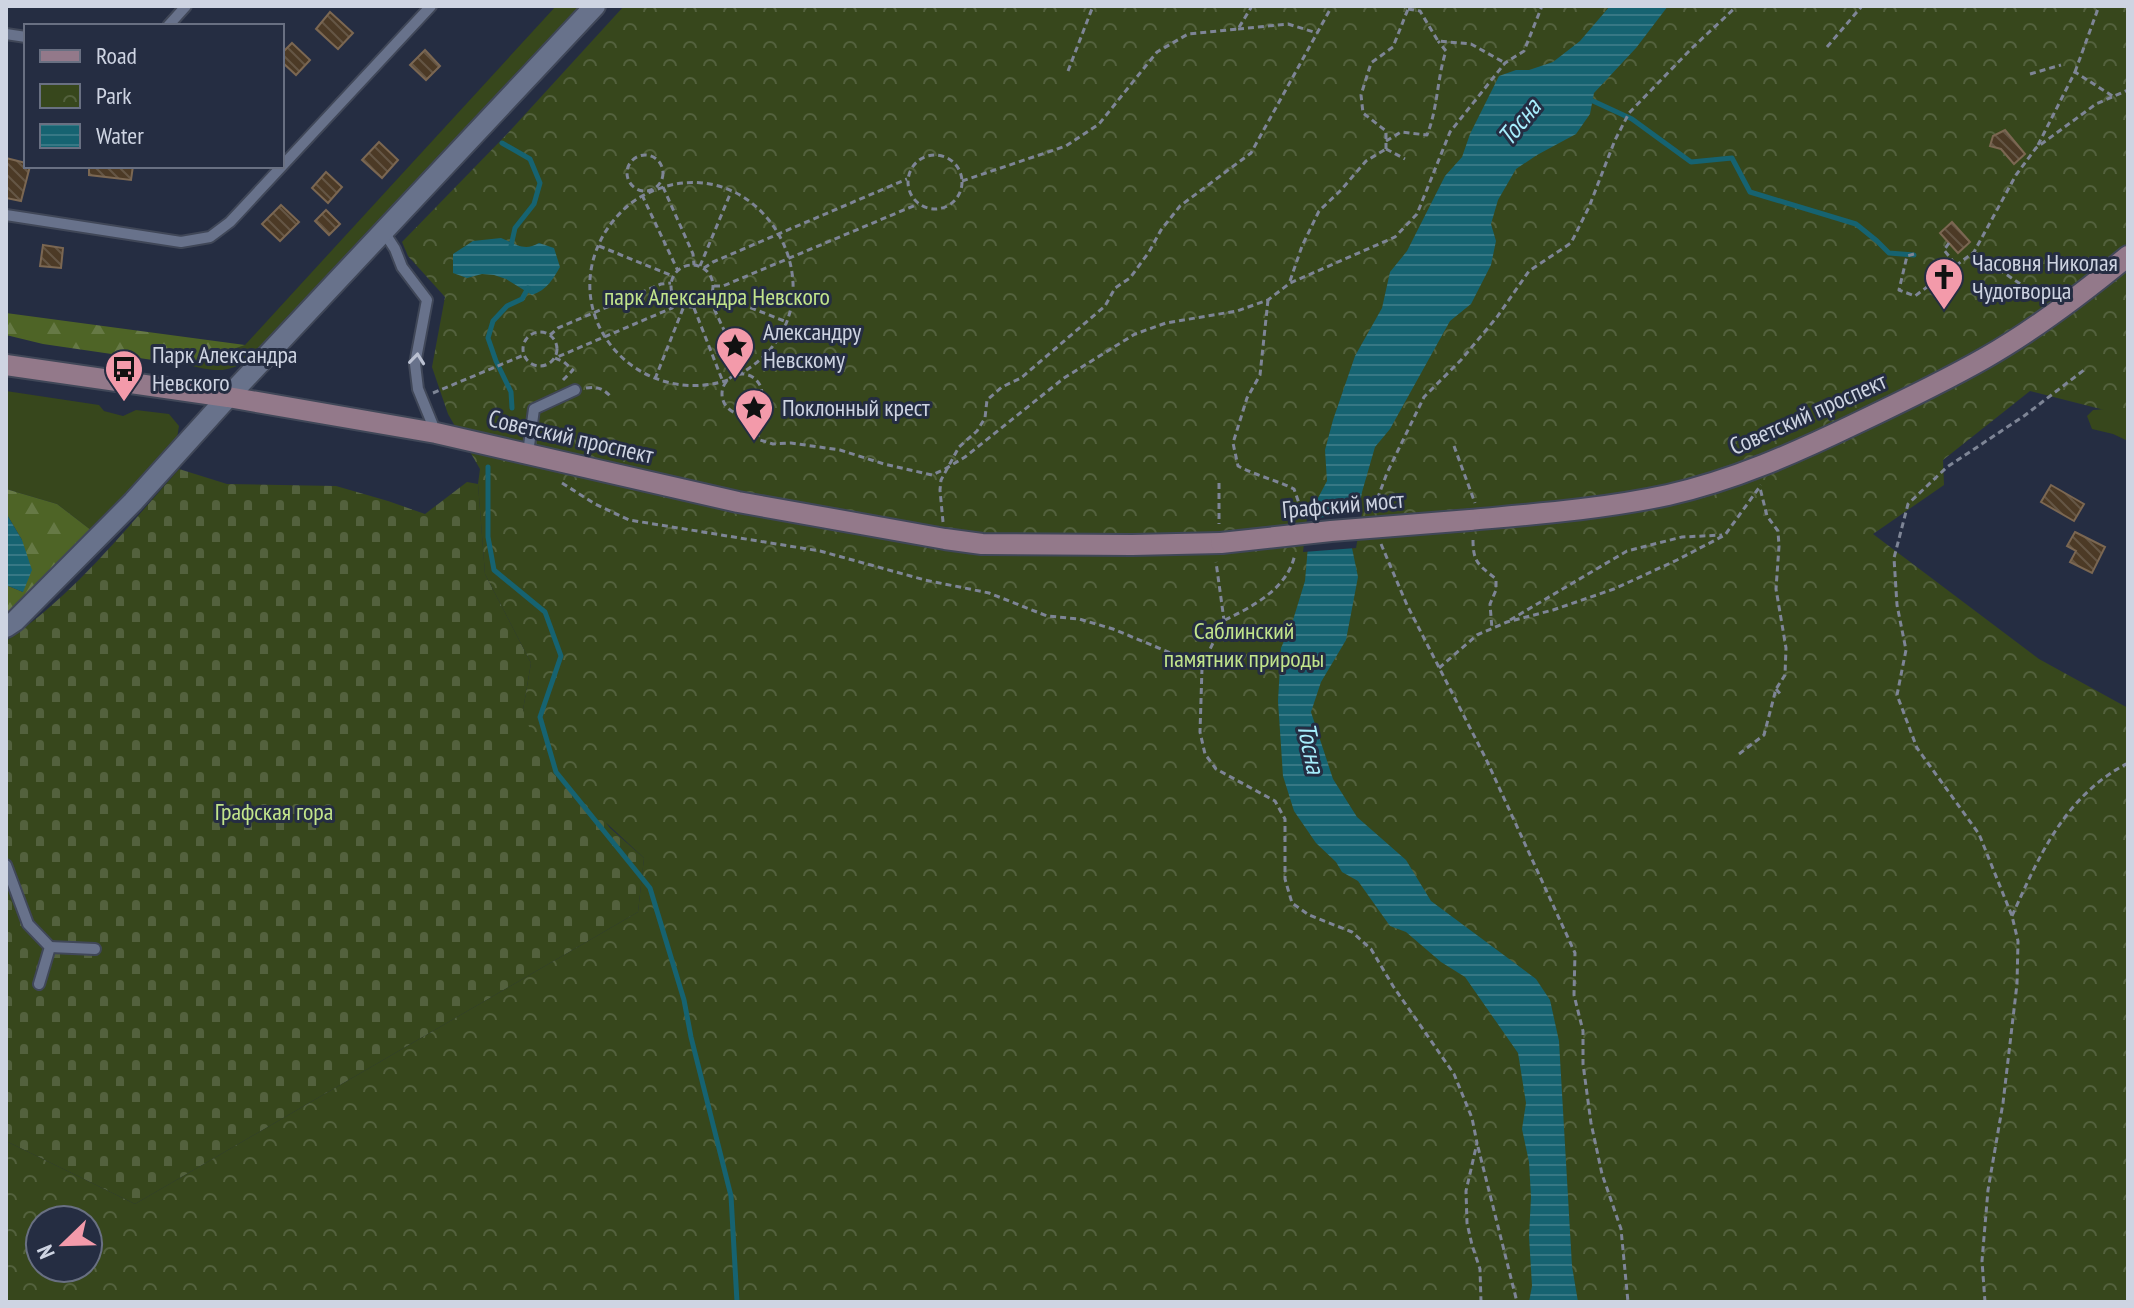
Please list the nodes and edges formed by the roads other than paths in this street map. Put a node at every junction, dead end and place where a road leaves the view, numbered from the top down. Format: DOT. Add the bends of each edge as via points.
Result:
graph roads {
  1 [pos="186,6"];
  2 [pos="431,6"];
  3 [pos="595,6"];
  4 [pos="170,24"];
  5 [pos="284,164"];
  6 [pos="280,168"];
  7 [pos="6,215"];
  8 [pos="384,232"];
  9 [pos="2128,256"];
  10 [pos="6,365"];
  11 [pos="575,390"];
  12 [pos="228,397"];
  13 [pos="436,433"];
  14 [pos="528,453"];
  15 [pos="1471,521"];
  16 [pos="1218,542"];
  17 [pos="6,627"];
  18 [pos="6,865"];
  19 [pos="50,947"];
  20 [pos="95,949"];
  21 [pos="39,984"];
  1 -- 4 [label="lane"];
  2 -- 5 [label="lane"];
  3 -- 8 [label="street"];
  6 -- 7 [label="lane" via="210,237 181,242"];
  8 -- 12 [label="street"];
  13 -- 8 [label="lane, one-way" via="418,389 415,364 427,300"];
  9 -- 15 [label="main road, Советский проспект" via="1986,357 1754,469 1628,503"];
  10 -- 12 [label="main road, Советский проспект"];
  11 -- 14 [label="lane" via="534,409"];
  12 -- 13 [label="main road, Советский проспект"];
  12 -- 17 [label="street" via="133,502"];
  13 -- 14 [label="main road, Советский проспект"];
  14 -- 16 [label="main road, Советский проспект" via="738,502 957,541"];
  15 -- 16 [label="main road, Графский мост, bridge"];
  18 -- 19 [label="lane" via="28,924"];
  19 -- 20 [label="lane"];
  19 -- 21 [label="lane"];
}
